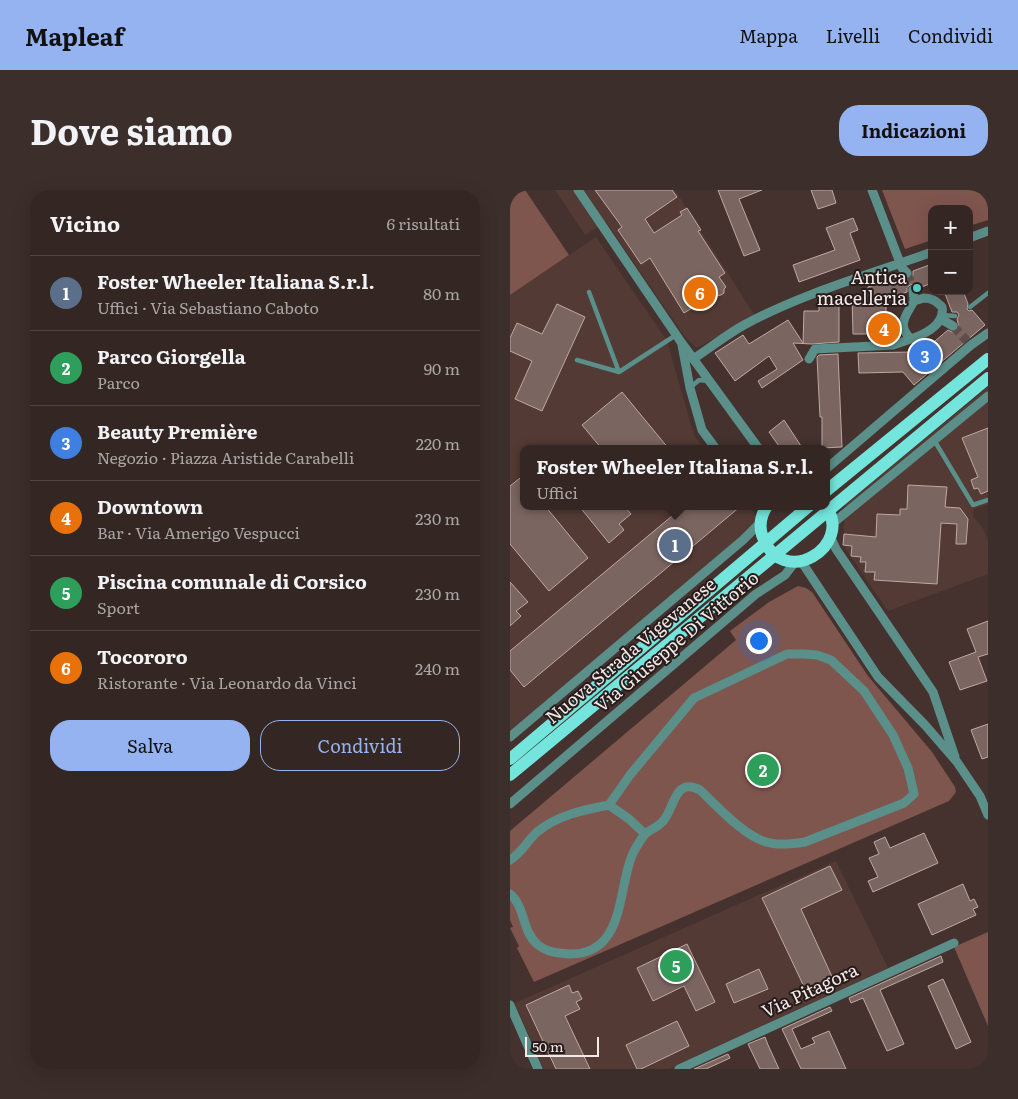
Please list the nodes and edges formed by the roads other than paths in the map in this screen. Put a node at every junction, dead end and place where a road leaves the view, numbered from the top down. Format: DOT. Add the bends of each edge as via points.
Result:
graph roads {
  1 [pos="578,190"];
  2 [pos="872,190"];
  3 [pos="988,231"];
  4 [pos="973,237"];
  5 [pos="928,253"];
  6 [pos="901,263"];
  7 [pos="906,273"];
  8 [pos="913,290"];
  9 [pos="589,292"];
  10 [pos="988,293"];
  11 [pos="914,302"];
  12 [pos="970,307"];
  13 [pos="955,316"];
  14 [pos="942,317"];
  15 [pos="953,326"];
  16 [pos="988,333"];
  17 [pos="678,339"];
  18 [pos="911,339"];
  19 [pos="988,358"];
  20 [pos="693,359"];
  21 [pos="808,359"];
  22 [pos="577,360"];
  23 [pos="619,372"];
  24 [pos="988,378"];
  25 [pos="710,381"];
  26 [pos="690,388"];
  27 [pos="988,396"];
  28 [pos="934,440"];
  29 [pos="713,445"];
  30 [pos="756,445"];
  31 [pos="830,465"];
  32 [pos="830,488"];
  33 [pos="988,500"];
  34 [pos="830,505"];
  35 [pos="804,510"];
  36 [pos="824,510"];
  37 [pos="826,510"];
  38 [pos="762,513"];
  39 [pos="831,530"];
  40 [pos="765,544"];
  41 [pos="774,554"];
  42 [pos="798,562"];
  43 [pos="510,736"];
  44 [pos="510,758"];
  45 [pos="957,762"];
  46 [pos="510,775"];
  47 [pos="980,796"];
  48 [pos="988,803"];
  49 [pos="510,804"];
  50 [pos="609,805"];
  51 [pos="988,815"];
  52 [pos="644,834"];
  53 [pos="510,860"];
  54 [pos="510,894"];
  55 [pos="954,943"];
  56 [pos="510,1005"];
  57 [pos="538,1069"];
  58 [pos="679,1069"];
  1 -- 17 [label="street"];
  2 -- 6 [label="street"];
  3 -- 4 [label="street"];
  5 -- 6 [label="street"];
  6 -- 7 [label="street"];
  6 -- 20 [label="street" via="764,315"];
  8 -- 11 [label="street"];
  9 -- 23 [label="lane"];
  10 -- 12 [label="lane"];
  11 -- 14 [label="street" via="924,298 934,300 942,307"];
  11 -- 18 [label="street" via="903,325"];
  13 -- 14 [label="lane"];
  14 -- 15 [label="street"];
  14 -- 18 [label="street" via="920,336"];
  16 -- 31 [label="street" via="969,343"];
  17 -- 20 [label="street"];
  17 -- 23 [label="lane"];
  17 -- 26 [label="street"];
  18 -- 21 [label="street" via="893,345 815,349"];
  19 -- 32 [label="main road"];
  20 -- 25 [label="street"];
  22 -- 23 [label="lane"];
  24 -- 34 [label="main road, Nuova Strada Vigevanese"];
  25 -- 26 [label="lane" via="699,380"];
  25 -- 30 [label="street"];
  26 -- 29 [label="street" via="702,430"];
  27 -- 28 [label="street"];
  28 -- 33 [label="lane" via="973,505"];
  28 -- 39 [label="street"];
  35 -- 40 [label="main road, Nuova Strada Vigevanese"];
  36 -- 41 [label="main road, Nuova Strada Vigevanese"];
  37 -- 39 [label="main road"];
  38 -- 40 [label="main road" via="761,531"];
  38 -- 43 [label="street" via="743,540"];
  39 -- 42 [label="main road" via="826,545 818,554"];
  39 -- 45 [label="street" via="836,549 933,692"];
  40 -- 41 [label="main road"];
  40 -- 44 [label="main road, Nuova Strada Vigevanese"];
  41 -- 42 [label="main road"];
  41 -- 46 [label="main road, Nuova Strada Vigevanese"];
  42 -- 45 [label="street" via="878,677"];
  42 -- 49 [label="street, Via Giuseppe Di Vittorio" via="756,594"];
  45 -- 47 [label="street"];
  47 -- 48 [label="street"];
  47 -- 51 [label="street"];
  50 -- 52 [label="street"];
  50 -- 52 [label="street" via="694,698 787,654 817,655 831,660 864,691 893,735 908,768 914,794 904,803 805,842 789,845 767,842 748,833 700,790 692,786 683,787 663,821"];
  50 -- 53 [label="street" via="549,823"];
  52 -- 54 [label="street" via="630,861 615,925 593,949 577,954 563,953 548,951 537,944 528,934 518,903"];
  55 -- 58 [label="street, Via Pitagora"];
  56 -- 57 [label="street"];
}
